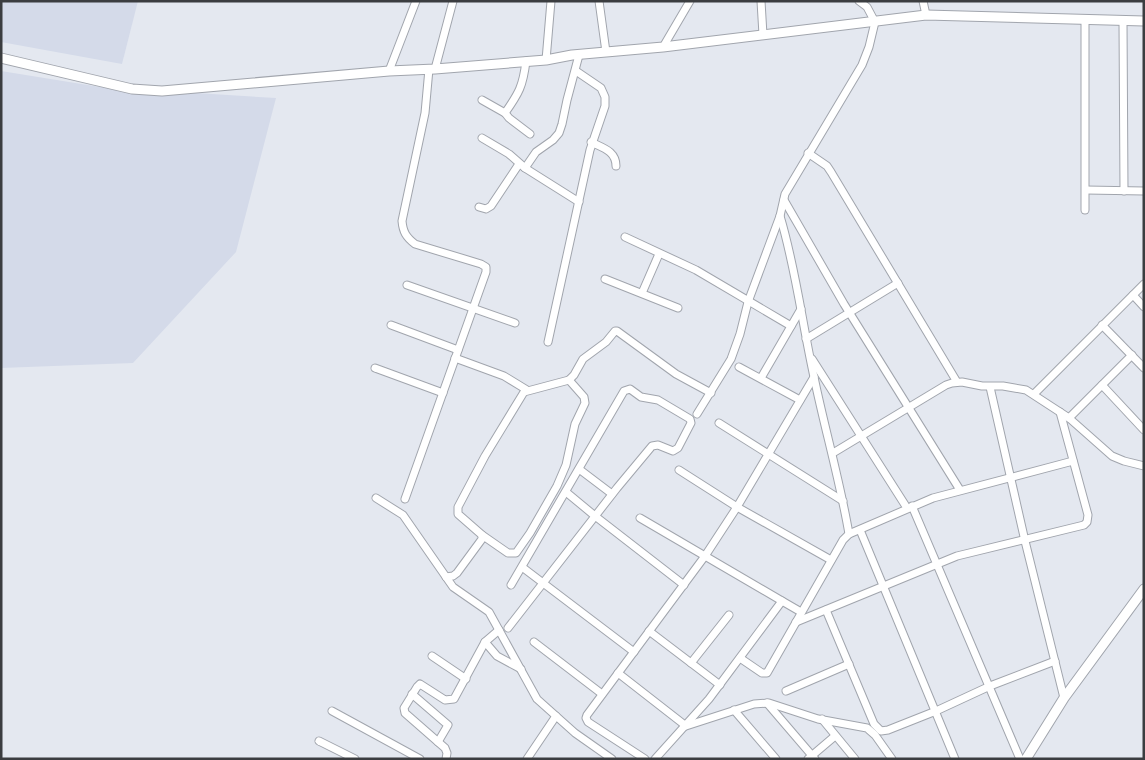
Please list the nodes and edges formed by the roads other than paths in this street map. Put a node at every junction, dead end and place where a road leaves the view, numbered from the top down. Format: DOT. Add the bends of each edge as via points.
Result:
graph roads {
  1 [pos="416,1"];
  2 [pos="453,1"];
  3 [pos="550,1"];
  4 [pos="599,1"];
  5 [pos="690,1"];
  6 [pos="761,1"];
  7 [pos="860,1"];
  8 [pos="923,1"];
  9 [pos="926,15"];
  10 [pos="1085,20"];
  11 [pos="1144,21"];
  12 [pos="875,22"];
  13 [pos="1123,22"];
  14 [pos="763,34"];
  15 [pos="663,47"];
  16 [pos="606,52"];
  17 [pos="579,55"];
  18 [pos="1,58"];
  19 [pos="546,60"];
  20 [pos="526,61"];
  21 [pos="432,69"];
  22 [pos="389,71"];
  23 [pos="576,71"];
  24 [pos="482,100"];
  25 [pos="505,113"];
  26 [pos="530,134"];
  27 [pos="482,138"];
  28 [pos="592,142"];
  29 [pos="808,153"];
  30 [pos="522,166"];
  31 [pos="616,166"];
  32 [pos="1086,190"];
  33 [pos="1124,191"];
  34 [pos="1144,191"];
  35 [pos="784,200"];
  36 [pos="579,202"];
  37 [pos="479,207"];
  38 [pos="1085,210"];
  39 [pos="780,216"];
  40 [pos="625,237"];
  41 [pos="660,254"];
  42 [pos="605,279"];
  43 [pos="898,283"];
  44 [pos="1144,284"];
  45 [pos="407,285"];
  46 [pos="642,293"];
  47 [pos="1133,295"];
  48 [pos="748,302"];
  49 [pos="1144,306"];
  50 [pos="472,308"];
  51 [pos="678,308"];
  52 [pos="801,309"];
  53 [pos="850,314"];
  54 [pos="515,324"];
  55 [pos="391,325"];
  56 [pos="1102,325"];
  57 [pos="791,326"];
  58 [pos="806,339"];
  59 [pos="548,342"];
  60 [pos="458,350"];
  61 [pos="809,354"];
  62 [pos="1132,356"];
  63 [pos="455,358"];
  64 [pos="739,367"];
  65 [pos="375,368"];
  66 [pos="1144,368"];
  67 [pos="814,377"];
  68 [pos="761,378"];
  69 [pos="569,380"];
  70 [pos="957,382"];
  71 [pos="1102,385"];
  72 [pos="990,387"];
  73 [pos="527,390"];
  74 [pos="443,393"];
  75 [pos="711,393"];
  76 [pos="1034,394"];
  77 [pos="800,400"];
  78 [pos="908,407"];
  79 [pos="1060,412"];
  80 [pos="697,414"];
  81 [pos="1069,418"];
  82 [pos="719,423"];
  83 [pos="1144,430"];
  84 [pos="860,436"];
  85 [pos="768,453"];
  86 [pos="833,453"];
  87 [pos="1073,461"];
  88 [pos="1144,466"];
  89 [pos="579,469"];
  90 [pos="679,470"];
  91 [pos="1011,479"];
  92 [pos="960,490"];
  93 [pos="566,492"];
  94 [pos="612,494"];
  95 [pos="376,498"];
  96 [pos="405,499"];
  97 [pos="844,500"];
  98 [pos="737,507"];
  99 [pos="910,507"];
  100 [pos="595,516"];
  101 [pos="640,518"];
  102 [pos="860,530"];
  103 [pos="849,534"];
  104 [pos="482,535"];
  105 [pos="1025,541"];
  106 [pos="705,556"];
  107 [pos="831,560"];
  108 [pos="937,564"];
  109 [pos="522,567"];
  110 [pos="446,577"];
  111 [pos="543,582"];
  112 [pos="512,585"];
  113 [pos="684,585"];
  114 [pos="883,587"];
  115 [pos="1144,589"];
  116 [pos="782,601"];
  117 [pos="826,610"];
  118 [pos="802,612"];
  119 [pos="729,615"];
  120 [pos="796,622"];
  121 [pos="508,628"];
  122 [pos="499,630"];
  123 [pos="649,631"];
  124 [pos="485,642"];
  125 [pos="534,642"];
  126 [pos="634,652"];
  127 [pos="432,656"];
  128 [pos="740,658"];
  129 [pos="1055,662"];
  130 [pos="691,663"];
  131 [pos="849,664"];
  132 [pos="521,670"];
  133 [pos="618,673"];
  134 [pos="466,679"];
  135 [pos="720,685"];
  136 [pos="990,686"];
  137 [pos="786,691"];
  138 [pos="412,694"];
  139 [pos="602,694"];
  140 [pos="1064,698"];
  141 [pos="767,703"];
  142 [pos="734,710"];
  143 [pos="332,711"];
  144 [pos="936,711"];
  145 [pos="556,716"];
  146 [pos="822,719"];
  147 [pos="686,726"];
  148 [pos="835,736"];
  149 [pos="319,741"];
  150 [pos="438,742"];
  151 [pos="812,758"];
  152 [pos="355,759"];
  153 [pos="420,759"];
  154 [pos="446,759"];
  155 [pos="527,759"];
  156 [pos="612,759"];
  157 [pos="645,759"];
  158 [pos="656,759"];
  159 [pos="776,759"];
  160 [pos="855,759"];
  161 [pos="892,759"];
  162 [pos="955,759"];
  163 [pos="1020,759"];
  164 [pos="1026,759"];
  1 -- 22 [label="street"];
  2 -- 21 [label="street"];
  3 -- 19 [label="street"];
  4 -- 16 [label="street"];
  5 -- 15 [label="street"];
  6 -- 14 [label="street"];
  7 -- 12 [label="street"];
  8 -- 9 [label="street"];
  9 -- 10 [label="street"];
  9 -- 12 [label="street"];
  10 -- 13 [label="street"];
  10 -- 32 [label="street"];
  11 -- 13 [label="street"];
  12 -- 14 [label="street"];
  12 -- 29 [label="street" via="870,48 862,65"];
  13 -- 33 [label="street"];
  14 -- 15 [label="street"];
  15 -- 16 [label="street"];
  16 -- 17 [label="street"];
  17 -- 19 [label="street"];
  17 -- 23 [label="street"];
  18 -- 22 [label="street" via="132,89 162,92"];
  19 -- 20 [label="street"];
  20 -- 21 [label="street"];
  20 -- 25 [label="street" via="520,92"];
  21 -- 22 [label="street"];
  21 -- 50 [label="street" via="402,221 403,231 415,244 486,267"];
  23 -- 28 [label="street" via="596,83 605,97 603,116"];
  23 -- 30 [label="street" via="559,133"];
  24 -- 25 [label="street"];
  25 -- 26 [label="street"];
  27 -- 30 [label="street"];
  28 -- 31 [label="street" via="614,155"];
  28 -- 36 [label="street"];
  29 -- 35 [label="street"];
  29 -- 43 [label="street" via="831,172"];
  30 -- 36 [label="street"];
  30 -- 37 [label="street" via="488,208"];
  32 -- 33 [label="street"];
  32 -- 38 [label="street"];
  33 -- 34 [label="street"];
  35 -- 39 [label="street"];
  35 -- 53 [label="street"];
  36 -- 59 [label="street"];
  39 -- 48 [label="street"];
  39 -- 52 [label="street"];
  40 -- 41 [label="street"];
  41 -- 46 [label="street"];
  41 -- 48 [label="street" via="696,270"];
  42 -- 46 [label="street"];
  43 -- 53 [label="street"];
  43 -- 70 [label="street"];
  44 -- 47 [label="street"];
  45 -- 50 [label="street"];
  46 -- 51 [label="street"];
  47 -- 49 [label="street"];
  47 -- 56 [label="street"];
  48 -- 57 [label="street"];
  48 -- 75 [label="street" via="731,359"];
  50 -- 54 [label="street"];
  50 -- 60 [label="street"];
  52 -- 57 [label="street"];
  52 -- 58 [label="street"];
  53 -- 58 [label="street"];
  53 -- 78 [label="street"];
  55 -- 60 [label="street"];
  56 -- 62 [label="street"];
  56 -- 76 [label="street"];
  57 -- 68 [label="street"];
  58 -- 61 [label="street"];
  60 -- 63 [label="street"];
  61 -- 67 [label="street"];
  61 -- 84 [label="street"];
  62 -- 66 [label="street"];
  62 -- 71 [label="street"];
  63 -- 73 [label="street" via="504,376"];
  63 -- 74 [label="street"];
  64 -- 68 [label="street"];
  65 -- 74 [label="street"];
  67 -- 77 [label="street"];
  67 -- 86 [label="street"];
  68 -- 77 [label="street"];
  69 -- 73 [label="street"];
  69 -- 75 [label="street" via="584,359 617,331 676,374"];
  69 -- 104 [label="street" via="584,397 585,403 557,486 516,553 508,553"];
  70 -- 72 [label="street"];
  70 -- 78 [label="street"];
  71 -- 81 [label="street"];
  71 -- 83 [label="street"];
  72 -- 76 [label="street" via="1019,388"];
  72 -- 91 [label="street"];
  73 -- 104 [label="street" via="507,418 458,507 458,514"];
  74 -- 96 [label="street"];
  75 -- 80 [label="street"];
  76 -- 79 [label="street"];
  77 -- 85 [label="street"];
  78 -- 84 [label="street"];
  78 -- 92 [label="street"];
  79 -- 81 [label="street"];
  79 -- 87 [label="street"];
  81 -- 88 [label="street" via="1112,456"];
  82 -- 85 [label="street"];
  84 -- 86 [label="street"];
  84 -- 99 [label="street"];
  85 -- 97 [label="street"];
  85 -- 98 [label="street"];
  86 -- 97 [label="street"];
  87 -- 91 [label="street"];
  87 -- 105 [label="street" via="1087,522 1080,527"];
  89 -- 93 [label="street"];
  89 -- 94 [label="street"];
  89 -- 94 [label="street" via="627,389 642,397 658,400 690,419 678,448 652,446"];
  90 -- 98 [label="street"];
  91 -- 92 [label="street"];
  91 -- 105 [label="street"];
  92 -- 99 [label="street"];
  93 -- 100 [label="street"];
  93 -- 109 [label="street"];
  94 -- 100 [label="street"];
  95 -- 110 [label="street" via="403,516"];
  97 -- 103 [label="street"];
  98 -- 106 [label="street"];
  98 -- 107 [label="street"];
  99 -- 102 [label="street"];
  99 -- 108 [label="street"];
  100 -- 111 [label="street"];
  100 -- 113 [label="street"];
  101 -- 106 [label="street"];
  102 -- 103 [label="street"];
  102 -- 114 [label="street"];
  103 -- 107 [label="street"];
  104 -- 110 [label="street" via="457,573"];
  105 -- 108 [label="street" via="957,556"];
  105 -- 129 [label="street"];
  106 -- 113 [label="street"];
  106 -- 116 [label="street"];
  107 -- 118 [label="street"];
  108 -- 114 [label="street"];
  108 -- 136 [label="street"];
  109 -- 111 [label="street"];
  109 -- 112 [label="street"];
  110 -- 122 [label="street" via="453,587 488,610"];
  111 -- 121 [label="street"];
  111 -- 126 [label="street"];
  113 -- 123 [label="street"];
  114 -- 117 [label="street"];
  114 -- 144 [label="street"];
  115 -- 140 [label="street"];
  116 -- 118 [label="street"];
  116 -- 128 [label="street"];
  117 -- 120 [label="street"];
  117 -- 131 [label="street"];
  118 -- 120 [label="street"];
  119 -- 130 [label="street"];
  120 -- 128 [label="street" via="767,672"];
  122 -- 124 [label="street"];
  122 -- 132 [label="street"];
  123 -- 126 [label="street"];
  123 -- 130 [label="street"];
  124 -- 132 [label="street" via="497,656"];
  124 -- 134 [label="street"];
  125 -- 139 [label="street"];
  126 -- 133 [label="street"];
  127 -- 134 [label="street"];
  128 -- 135 [label="street"];
  129 -- 136 [label="street"];
  129 -- 140 [label="street"];
  130 -- 135 [label="street"];
  131 -- 137 [label="street"];
  131 -- 144 [label="street" via="879,730 888,730"];
  132 -- 145 [label="street" via="537,699"];
  133 -- 139 [label="street"];
  133 -- 147 [label="street"];
  134 -- 138 [label="street" via="451,701 420,684"];
  135 -- 147 [label="street"];
  136 -- 144 [label="street"];
  136 -- 163 [label="street"];
  138 -- 150 [label="street" via="404,711"];
  138 -- 150 [label="street" via="448,726"];
  139 -- 157 [label="street" via="586,720"];
  140 -- 164 [label="street"];
  141 -- 142 [label="street"];
  141 -- 146 [label="street"];
  141 -- 151 [label="street"];
  142 -- 147 [label="street"];
  142 -- 159 [label="street"];
  143 -- 153 [label="street"];
  144 -- 162 [label="street"];
  145 -- 155 [label="street"];
  145 -- 156 [label="street"];
  146 -- 148 [label="street"];
  146 -- 161 [label="street" via="867,728"];
  147 -- 158 [label="street"];
  148 -- 151 [label="street"];
  148 -- 160 [label="street"];
  149 -- 152 [label="street"];
  150 -- 154 [label="street" via="447,751"];
}
